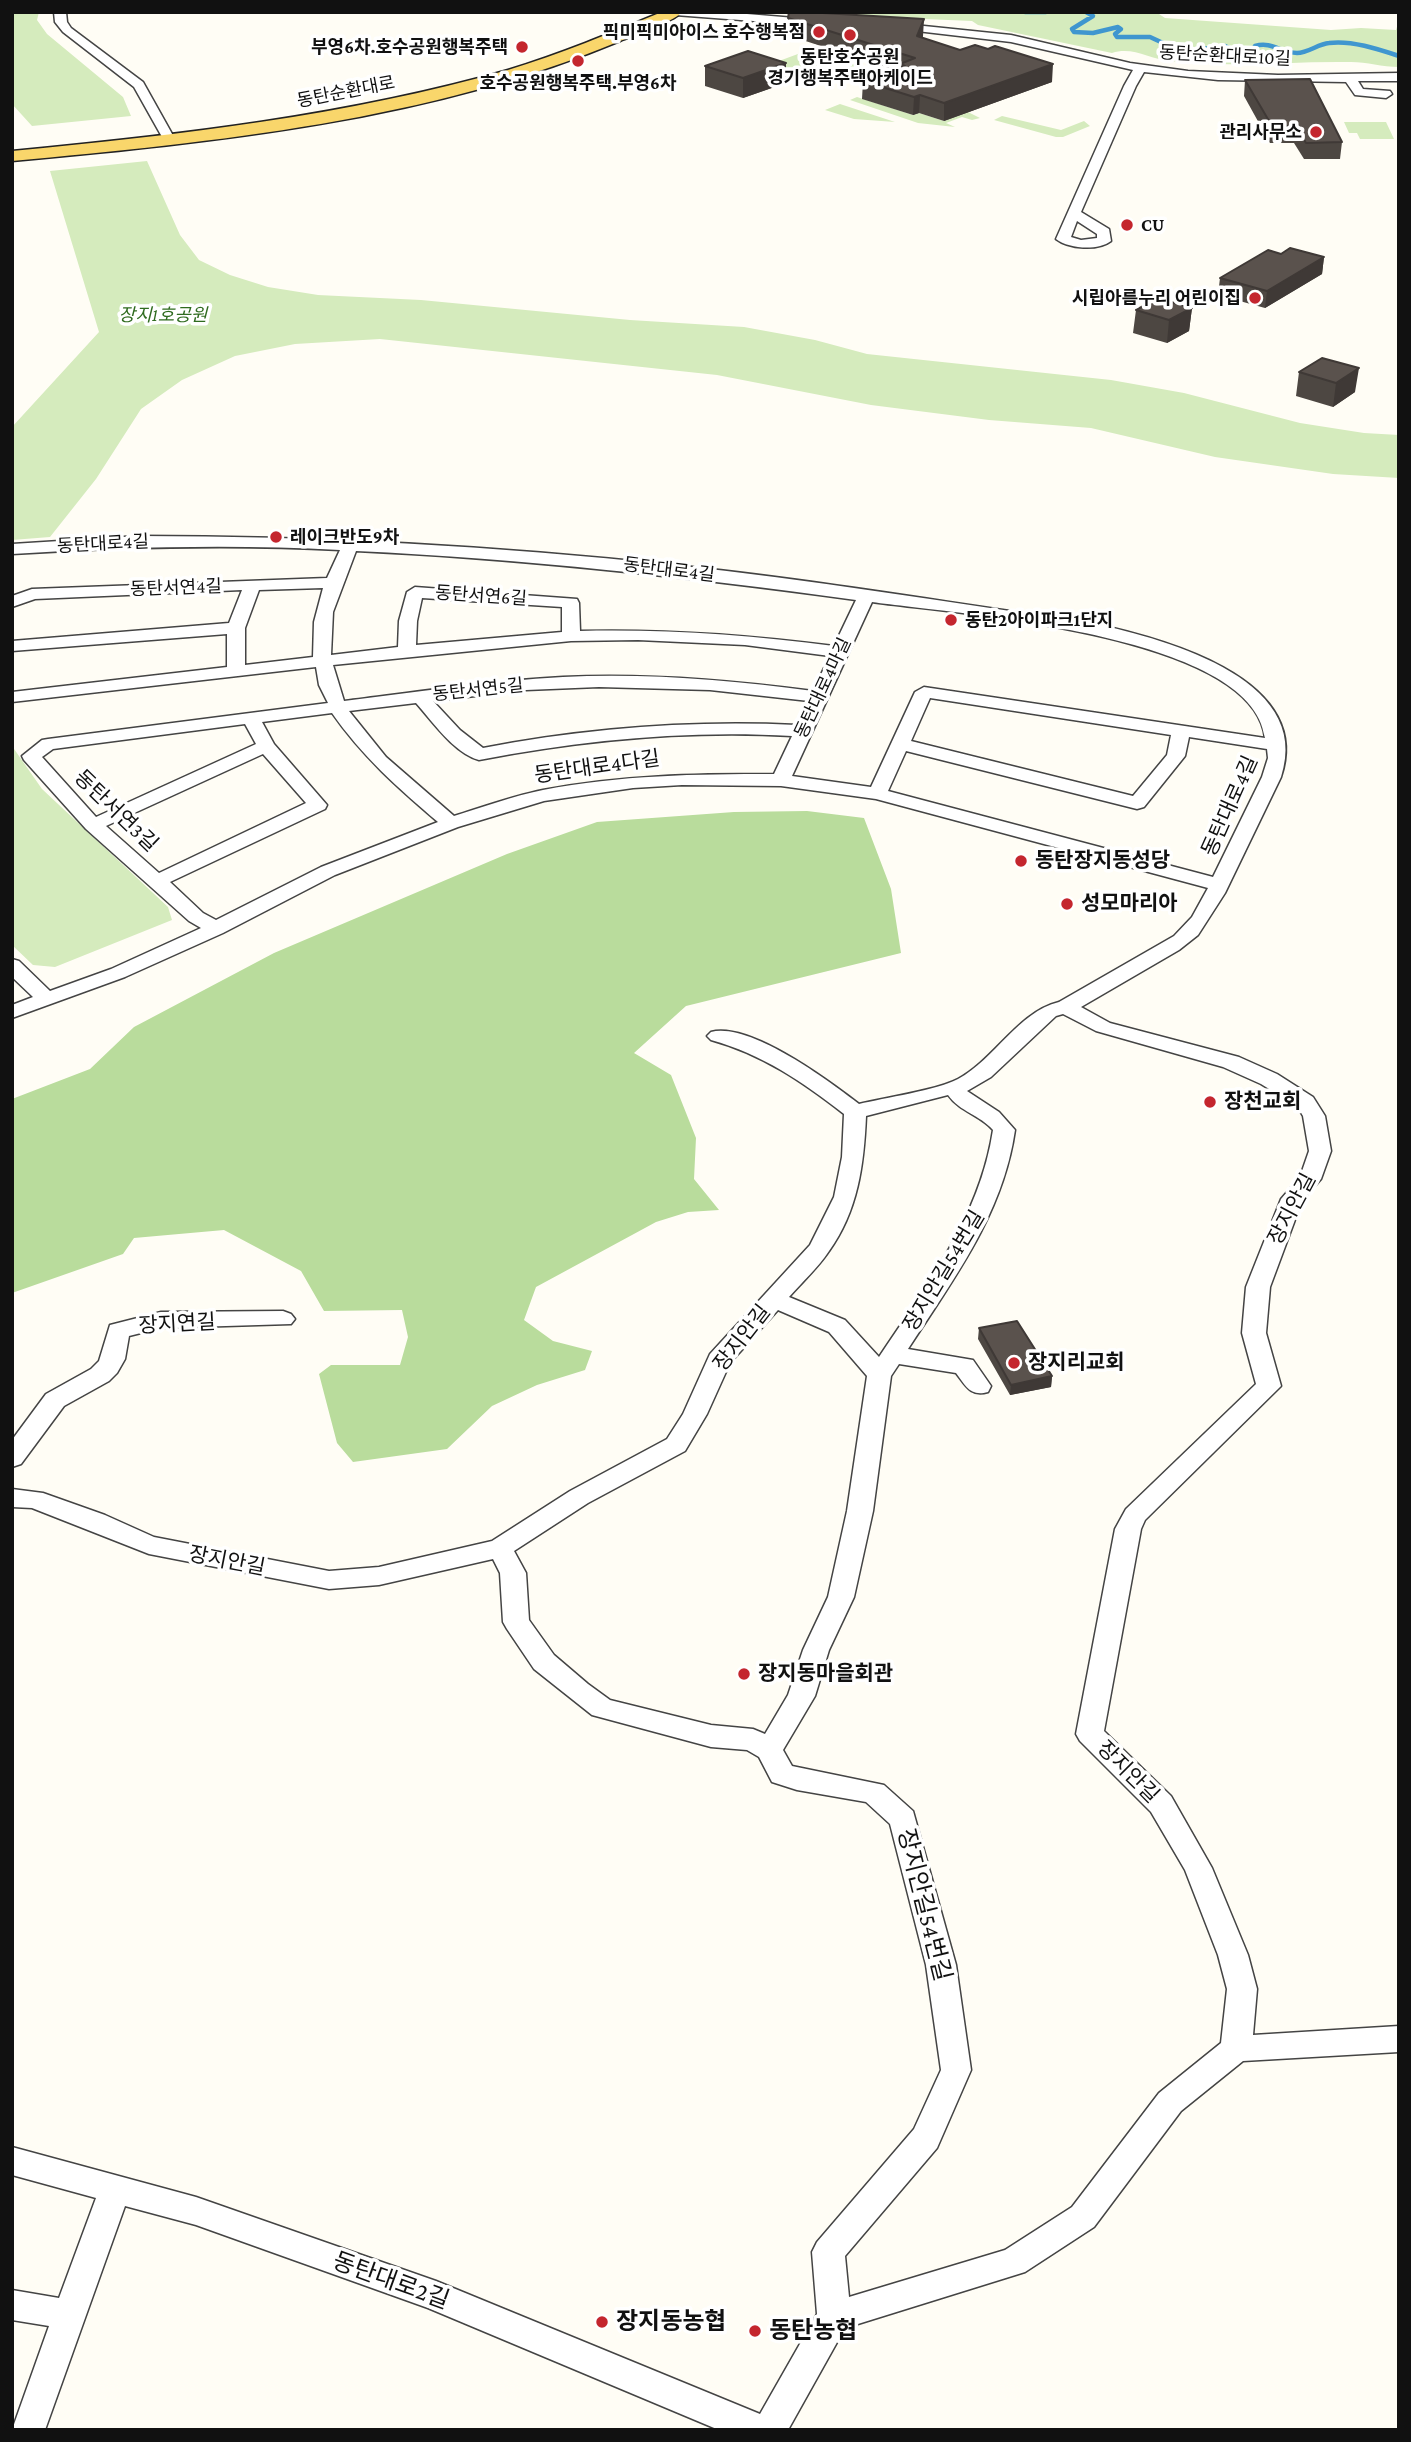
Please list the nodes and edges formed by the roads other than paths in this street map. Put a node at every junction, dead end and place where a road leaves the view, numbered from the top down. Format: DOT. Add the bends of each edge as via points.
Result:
graph roads {
  1 [pos="61,12"];
  2 [pos="631,12"];
  3 [pos="675,12"];
  4 [pos="836,24"];
  5 [pos="886,26"];
  6 [pos="1141,69"];
  7 [pos="1349,77"];
  8 [pos="1399,77"];
  9 [pos="370,91"];
  10 [pos="1386,94"];
  11 [pos="160,125"];
  12 [pos="247,130"];
  13 [pos="93,133"];
  14 [pos="12,141"];
  15 [pos="170,141"];
  16 [pos="34,154"];
  17 [pos="12,156"];
  18 [pos="1074,213"];
  19 [pos="350,546"];
  20 [pos="12,549"];
  21 [pos="334,583"];
  22 [pos="252,585"];
  23 [pos="866,596"];
  24 [pos="12,602"];
  25 [pos="236,628"];
  26 [pos="571,636"];
  27 [pos="12,646"];
  28 [pos="407,651"];
  29 [pos="840,652"];
  30 [pos="322,661"];
  31 [pos="236,671"];
  32 [pos="12,697"];
  33 [pos="420,697"];
  34 [pos="819,697"];
  35 [pos="336,707"];
  36 [pos="251,718"];
  37 [pos="1181,730"];
  38 [pos="804,731"];
  39 [pos="902,744"];
  40 [pos="1277,745"];
  41 [pos="266,746"];
  42 [pos="781,780"];
  43 [pos="877,794"];
  44 [pos="451,823"];
  45 [pos="93,825"];
  46 [pos="157,881"];
  47 [pos="1219,885"];
  48 [pos="216,929"];
  49 [pos="12,965"];
  50 [pos="47,999"];
  51 [pos="1066,1007"];
  52 [pos="12,1012"];
  53 [pos="718,1035"];
  54 [pos="954,1088"];
  55 [pos="855,1112"];
  56 [pos="774,1298"];
  57 [pos="283,1319"];
  58 [pos="886,1366"];
  59 [pos="979,1386"];
  60 [pos="12,1458"];
  61 [pos="12,1498"];
  62 [pos="500,1548"];
  63 [pos="769,1750"];
  64 [pos="1399,2039"];
  65 [pos="1237,2049"];
  66 [pos="12,2161"];
  67 [pos="115,2189"];
  68 [pos="12,2305"];
  69 [pos="70,2315"];
  70 [pos="834,2316"];
  71 [pos="28,2430"];
  72 [pos="759,2430"];
  73 [pos="769,2430"];
  1 -- 11 [label="street" via="67,30 139,85"];
  2 -- 9 [label="main road, 동탄순환대로" via="496,62"];
  3 -- 4 [label="street"];
  3 -- 12 [label="main road, 동탄순환대로" via="596,46 477,83"];
  5 -- 6 [label="street, 동탄순환대로10길" via="953,26"];
  6 -- 7 [label="street, 동탄순환대로10길" via="1214,77"];
  6 -- 18 [label="street" via="1134,75"];
  7 -- 8 [label="street, 동탄순환대로10길"];
  7 -- 10 [label="street" via="1359,92"];
  11 -- 12 [label="main road" via="234,115 227,120 228,128"];
  11 -- 13 [label="main road"];
  11 -- 15 [label="street"];
  12 -- 15 [label="main road, 동탄순환대로"];
  13 -- 14 [label="main road"];
  13 -- 16 [label="main road" via="102,143"];
  15 -- 16 [label="main road, 동탄순환대로"];
  16 -- 17 [label="main road, 동탄순환대로"];
  19 -- 20 [label="street, 동탄대로4길" via="153,541"];
  19 -- 21 [label="street"];
  19 -- 23 [label="street, 동탄대로4길" via="602,562"];
  21 -- 22 [label="street"];
  21 -- 30 [label="street" via="323,620"];
  22 -- 24 [label="street, 동탄서연4길" via="32,594"];
  22 -- 25 [label="street, 동탄서연4길"];
  23 -- 29 [label="street, 동탄대로4마길"];
  23 -- 40 [label="street, 동탄대로4길" via="1087,627 1154,643 1194,658 1245,690 1271,723"];
  25 -- 27 [label="street"];
  25 -- 31 [label="street, 동탄서연4길"];
  26 -- 28 [label="street, 동탄서연6길"];
  26 -- 28 [label="street, 동탄서연6길" via="571,603 415,592"];
  26 -- 29 [label="street, 동탄서연6길" via="745,640"];
  28 -- 30 [label="street"];
  29 -- 34 [label="street, 동탄대로4마길"];
  30 -- 31 [label="street"];
  30 -- 35 [label="street"];
  31 -- 32 [label="street"];
  33 -- 34 [label="street, 동탄서연5길" via="526,685 635,681"];
  33 -- 35 [label="street, 동탄서연3길"];
  33 -- 38 [label="street, 동탄서연5길" via="479,754 626,731 716,727"];
  34 -- 38 [label="street, 동탄대로4마길"];
  35 -- 36 [label="street, 동탄서연3길"];
  35 -- 44 [label="street" via="373,756"];
  36 -- 41 [label="street, 동탄서연3길"];
  36 -- 45 [label="street, 동탄서연3길" via="48,744 31,756"];
  37 -- 39 [label="street, 동탄대로4길" via="924,692"];
  37 -- 39 [label="street" via="1176,756 1137,803"];
  37 -- 40 [label="street, 동탄대로4길"];
  38 -- 42 [label="street, 동탄대로4마길"];
  39 -- 43 [label="street, 동탄대로4길"];
  40 -- 47 [label="street, 동탄대로4길" via="1270,781"];
  41 -- 45 [label="street"];
  41 -- 46 [label="street, 동탄서연3길" via="318,805"];
  42 -- 43 [label="street, 동탄대로4다길"];
  42 -- 44 [label="street, 동탄대로4다길" via="682,779 593,787 542,796"];
  43 -- 47 [label="street, 동탄대로4다길"];
  44 -- 48 [label="street, 동탄대로4다길" via="327,871"];
  45 -- 46 [label="street, 동탄서연3길"];
  46 -- 48 [label="street"];
  47 -- 51 [label="street" via="1183,939"];
  48 -- 50 [label="street, 동탄대로4다길"];
  49 -- 50 [label="street"];
  50 -- 52 [label="street, 동탄대로4다길"];
  51 -- 54 [label="street" via="1049,1011 984,1072"];
  51 -- 65 [label="street, 장지안길" via="1104,1027 1231,1062 1269,1079 1305,1102 1314,1116 1320,1151 1310,1179 1292,1199 1258,1287 1254,1333 1269,1386 1135,1515 1128,1529 1090,1734 1161,1804 1198,1868 1242,1989"];
  53 -- 55 [label="street" via="780,1058"];
  54 -- 55 [label="street"];
  54 -- 58 [label="street, 장지안길54번길" via="971,1107 996,1117 1004,1130 1000,1157 984,1206 959,1252"];
  55 -- 56 [label="street, 장지안길" via="845,1197 820,1248"];
  56 -- 58 [label="street" via="837,1326 868,1359"];
  56 -- 62 [label="street, 장지안길" via="719,1360 676,1444 579,1497"];
  57 -- 60 [label="street, 장지연길" via="161,1320 118,1331 108,1367 55,1400"];
  58 -- 59 [label="street, 장지안길54번길" via="964,1366"];
  58 -- 63 [label="street, 장지안길54번길" via="841,1597 801,1696"];
  61 -- 62 [label="street, 장지안길" via="34,1499 149,1545 329,1580 379,1576"];
  62 -- 63 [label="street" via="513,1573 516,1622 544,1662 578,1691 602,1708 711,1736 754,1740"];
  63 -- 70 [label="street, 장지안길54번길" via="782,1774 874,1793 903,1819 941,1965 956,2070 926,2138 828,2252"];
  64 -- 65 [label="street"];
  65 -- 70 [label="street" via="1170,2102 1083,2217 1014,2262"];
  66 -- 67 [label="street, 동탄대로2길"];
  67 -- 69 [label="street"];
  67 -- 72 [label="street, 동탄대로2길" via="195,2211 436,2296"];
  68 -- 69 [label="street"];
  69 -- 71 [label="street"];
  70 -- 73 [label="street"];
}
